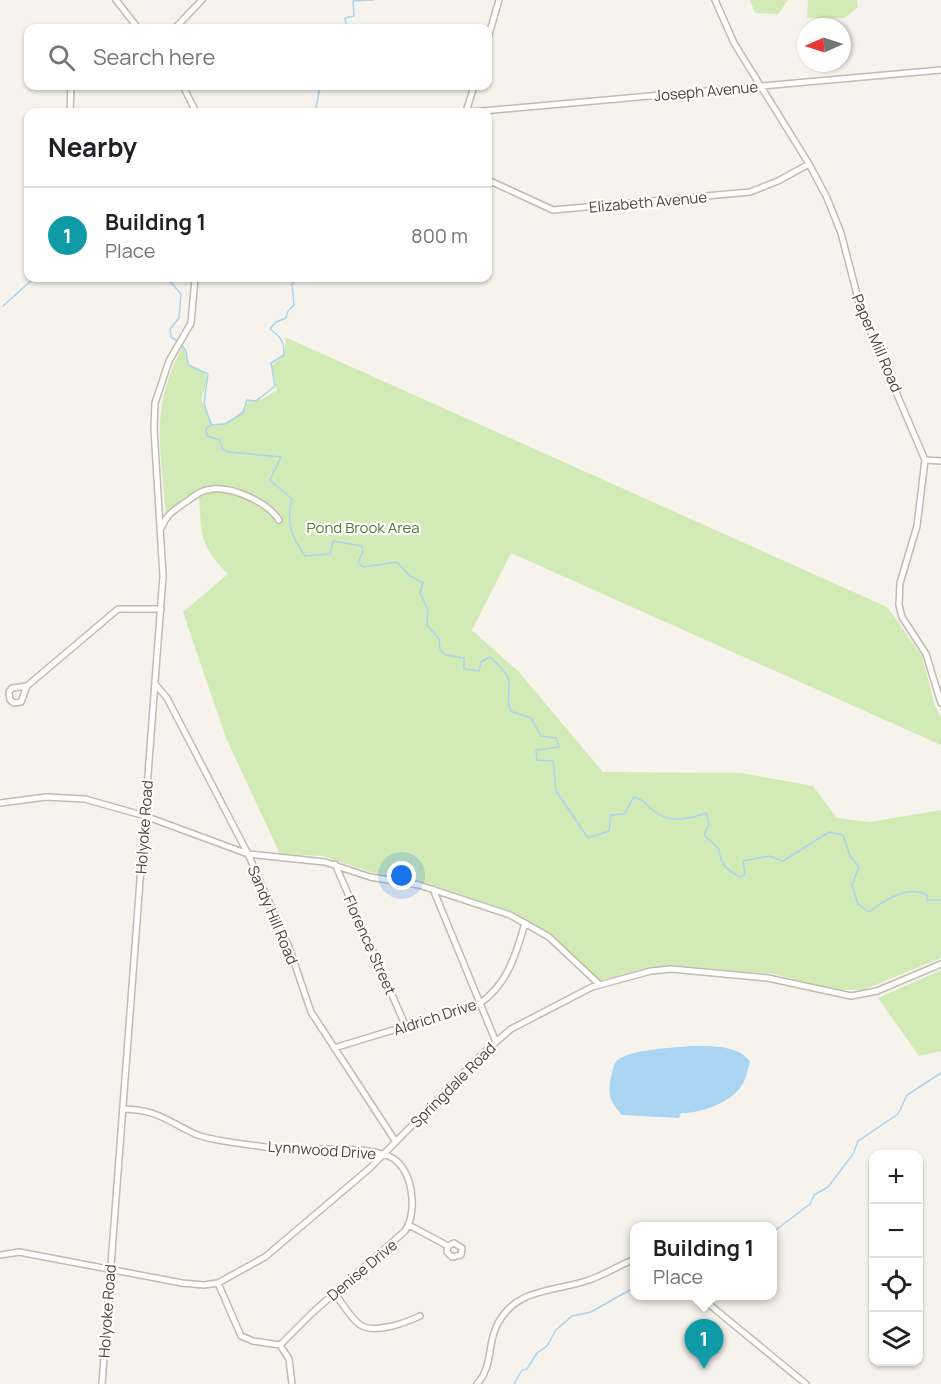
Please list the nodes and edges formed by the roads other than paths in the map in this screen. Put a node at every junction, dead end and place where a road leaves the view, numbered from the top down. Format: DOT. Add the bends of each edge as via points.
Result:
graph roads {
  1 [pos="116,0"];
  2 [pos="202,0"];
  3 [pos="499,0"];
  4 [pos="715,0"];
  5 [pos="135,24"];
  6 [pos="179,24"];
  7 [pos="492,24"];
  8 [pos="941,70"];
  9 [pos="759,86"];
  10 [pos="71,90"];
  11 [pos="185,90"];
  12 [pos="473,90"];
  13 [pos="70,108"];
  14 [pos="194,108"];
  15 [pos="467,108"];
  16 [pos="492,110"];
  17 [pos="809,164"];
  18 [pos="492,182"];
  19 [pos="195,282"];
  20 [pos="925,460"];
  21 [pos="941,461"];
  22 [pos="279,520"];
  23 [pos="161,530"];
  24 [pos="161,609"];
  25 [pos="155,684"];
  26 [pos="27,686"];
  27 [pos="941,703"];
  28 [pos="0,802"];
  29 [pos="145,816"];
  30 [pos="248,854"];
  31 [pos="335,864"];
  32 [pos="433,890"];
  33 [pos="525,923"];
  34 [pos="941,963"];
  35 [pos="600,985"];
  36 [pos="479,1004"];
  37 [pos="406,1027"];
  38 [pos="496,1042"];
  39 [pos="334,1048"];
  40 [pos="123,1109"];
  41 [pos="396,1142"];
  42 [pos="384,1154"];
  43 [pos="409,1225"];
  44 [pos="448,1246"];
  45 [pos="0,1255"];
  46 [pos="630,1262"];
  47 [pos="110,1270"];
  48 [pos="218,1283"];
  49 [pos="334,1293"];
  50 [pos="704,1300"];
  51 [pos="420,1316"];
  52 [pos="280,1345"];
  53 [pos="102,1384"];
  54 [pos="292,1384"];
  55 [pos="477,1384"];
  56 [pos="806,1384"];
  1 -- 5 [label="street"];
  2 -- 6 [label="street"];
  3 -- 7 [label="street"];
  4 -- 9 [label="street, Paper Mill Road"];
  8 -- 9 [label="street, Joseph Avenue"];
  9 -- 16 [label="street, Joseph Avenue"];
  9 -- 17 [label="street, Paper Mill Road"];
  10 -- 13 [label="street"];
  11 -- 14 [label="street"];
  12 -- 15 [label="street"];
  17 -- 18 [label="street, Elizabeth Avenue" via="750,192 557,210 549,210"];
  17 -- 20 [label="street, Paper Mill Road" via="841,233 861,310"];
  19 -- 23 [label="street, Holyoke Road" via="191,323 160,381 155,403"];
  20 -- 21 [label="street"];
  20 -- 27 [label="street" via="917,526 900,583 898,605 926,654"];
  22 -- 23 [label="street" via="252,499 212,489 197,493 165,517"];
  23 -- 24 [label="street, Holyoke Road"];
  24 -- 25 [label="street, Holyoke Road"];
  24 -- 26 [label="street" via="118,609"];
  25 -- 29 [label="street, Holyoke Road"];
  25 -- 30 [label="street, Sandy Hill Road" via="167,698"];
  28 -- 29 [label="street" via="39,797 81,798"];
  29 -- 30 [label="street"];
  29 -- 40 [label="street, Holyoke Road"];
  30 -- 31 [label="street"];
  30 -- 39 [label="street, Sandy Hill Road" via="289,947 306,1003"];
  31 -- 32 [label="street" via="370,877"];
  31 -- 37 [label="street, Florence Street"];
  32 -- 33 [label="street"];
  32 -- 36 [label="street"];
  33 -- 35 [label="street" via="549,938"];
  33 -- 36 [label="street, Aldrich Drive" via="506,976"];
  34 -- 35 [label="street, Springdale Road" via="877,991 851,996 768,978 671,969"];
  35 -- 38 [label="street, Springdale Road" via="525,1020"];
  36 -- 37 [label="street, Aldrich Drive"];
  36 -- 38 [label="street"];
  37 -- 39 [label="street, Aldrich Drive"];
  38 -- 41 [label="street, Springdale Road"];
  39 -- 41 [label="street, Sandy Hill Road"];
  40 -- 42 [label="street, Lynnwood Drive" via="150,1111 197,1135 280,1149 317,1147"];
  40 -- 47 [label="street, Holyoke Road"];
  41 -- 42 [label="street, Springdale Road"];
  42 -- 43 [label="street, Denise Drive" via="399,1164 408,1182 412,1204"];
  42 -- 48 [label="street, Springdale Road" via="265,1257"];
  43 -- 44 [label="street"];
  43 -- 49 [label="street, Denise Drive" via="400,1238"];
  45 -- 47 [label="street, Springdale Road" via="19,1252"];
  46 -- 55 [label="street" via="602,1276 546,1288 515,1302 496,1326 489,1366"];
  47 -- 48 [label="street, Springdale Road" via="193,1284"];
  47 -- 53 [label="street, Holyoke Road"];
  48 -- 52 [label="street" via="241,1336"];
  49 -- 51 [label="street" via="357,1323 366,1328 391,1326"];
  49 -- 52 [label="street, Denise Drive"];
  50 -- 56 [label="street"];
  52 -- 54 [label="street" via="289,1359"];
}
